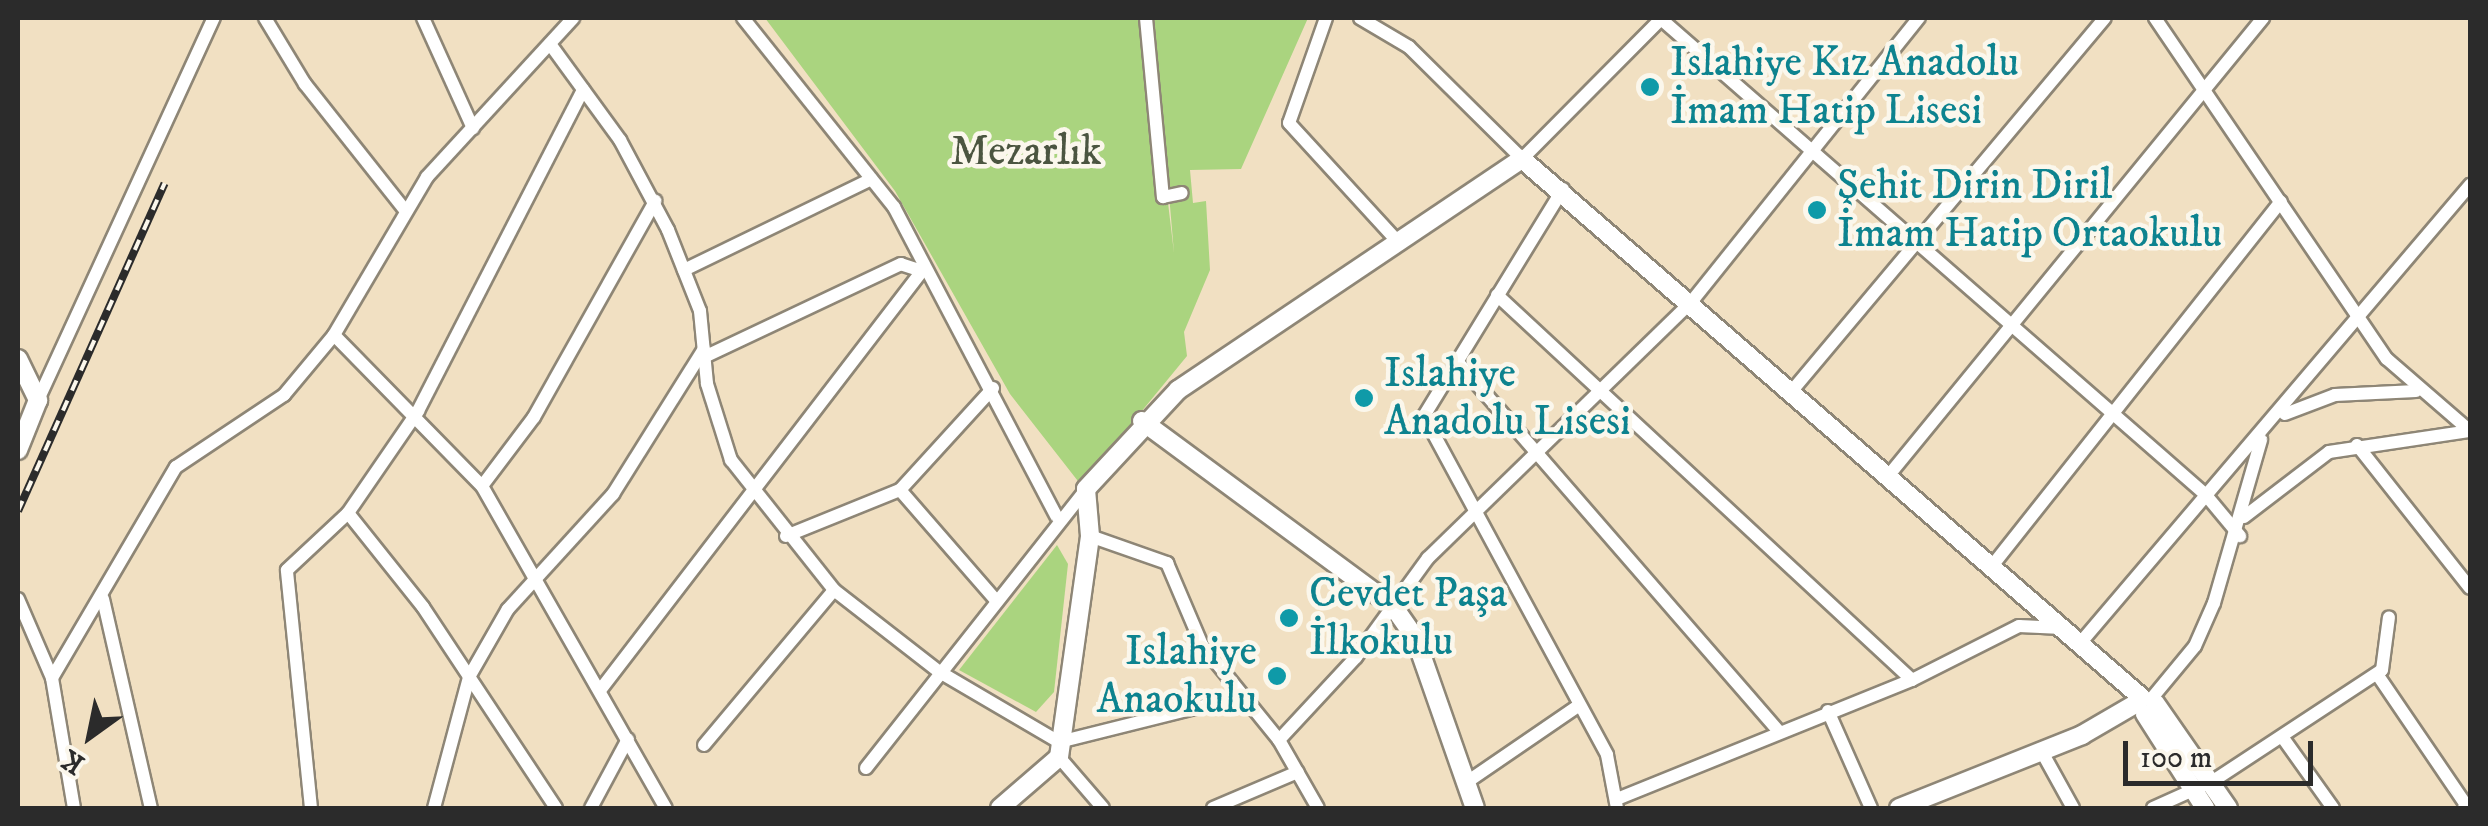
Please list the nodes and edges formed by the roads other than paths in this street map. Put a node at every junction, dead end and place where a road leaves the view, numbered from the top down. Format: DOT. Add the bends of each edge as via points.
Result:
graph roads {
  1 [pos="214,18"];
  2 [pos="264,18"];
  3 [pos="423,18"];
  4 [pos="556,18"];
  5 [pos="573,18"];
  6 [pos="743,18"];
  7 [pos="1146,18"];
  8 [pos="1326,18"];
  9 [pos="1360,18"];
  10 [pos="1661,18"];
  11 [pos="1919,18"];
  12 [pos="2105,18"];
  13 [pos="2155,18"];
  14 [pos="2263,18"];
  15 [pos="554,39"];
  16 [pos="582,90"];
  17 [pos="2205,90"];
  18 [pos="473,128"];
  19 [pos="1809,154"];
  20 [pos="1522,159"];
  21 [pos="871,179"];
  22 [pos="2470,185"];
  23 [pos="1563,189"];
  24 [pos="1182,193"];
  25 [pos="654,200"];
  26 [pos="2281,202"];
  27 [pos="406,210"];
  28 [pos="1400,244"];
  29 [pos="1910,246"];
  30 [pos="684,270"];
  31 [pos="922,271"];
  32 [pos="1497,295"];
  33 [pos="1692,301"];
  34 [pos="2362,320"];
  35 [pos="2008,327"];
  36 [pos="334,335"];
  37 [pos="705,352"];
  38 [pos="18,360"];
  39 [pos="1456,360"];
  40 [pos="993,388"];
  41 [pos="2416,391"];
  42 [pos="1601,392"];
  43 [pos="1791,392"];
  44 [pos="38,400"];
  45 [pos="418,411"];
  46 [pos="2110,416"];
  47 [pos="2278,418"];
  48 [pos="1142,421"];
  49 [pos="2470,431"];
  50 [pos="2262,438"];
  51 [pos="2357,445"];
  52 [pos="18,450"];
  53 [pos="1543,454"];
  54 [pos="1889,475"];
  55 [pos="482,486"];
  56 [pos="748,489"];
  57 [pos="1086,489"];
  58 [pos="900,490"];
  59 [pos="2205,494"];
  60 [pos="348,514"];
  61 [pos="1056,516"];
  62 [pos="1472,516"];
  63 [pos="2242,519"];
  64 [pos="786,536"];
  65 [pos="1090,536"];
  66 [pos="2240,536"];
  67 [pos="1992,566"];
  68 [pos="540,576"];
  69 [pos="2470,588"];
  70 [pos="834,590"];
  71 [pos="104,598"];
  72 [pos="994,598"];
  73 [pos="18,599"];
  74 [pos="1394,606"];
  75 [pos="2389,616"];
  76 [pos="2064,628"];
  77 [pos="2082,641"];
  78 [pos="938,672"];
  79 [pos="2376,674"];
  80 [pos="468,677"];
  81 [pos="52,678"];
  82 [pos="1912,680"];
  83 [pos="601,689"];
  84 [pos="1244,696"];
  85 [pos="2146,703"];
  86 [pos="1578,706"];
  87 [pos="1828,711"];
  88 [pos="1779,731"];
  89 [pos="2283,738"];
  90 [pos="628,740"];
  91 [pos="1279,740"];
  92 [pos="704,745"];
  93 [pos="1059,749"];
  94 [pos="2042,752"];
  95 [pos="866,768"];
  96 [pos="1298,772"];
  97 [pos="2213,781"];
  98 [pos="1467,782"];
  99 [pos="2194,790"];
  100 [pos="1617,804"];
  101 [pos="74,808"];
  102 [pos="152,808"];
  103 [pos="310,808"];
  104 [pos="434,808"];
  105 [pos="556,808"];
  106 [pos="591,808"];
  107 [pos="666,808"];
  108 [pos="1000,808"];
  109 [pos="1103,808"];
  110 [pos="1213,808"];
  111 [pos="1318,808"];
  112 [pos="1475,808"];
  113 [pos="1871,808"];
  114 [pos="1899,808"];
  115 [pos="2073,808"];
  116 [pos="2153,808"];
  117 [pos="2205,808"];
  118 [pos="2228,808"];
  119 [pos="2333,808"];
  120 [pos="2469,808"];
  1 -- 44 [label="street"];
  2 -- 27 [label="street" via="304,84"];
  3 -- 18 [label="street"];
  4 -- 15 [label="street"];
  5 -- 15 [label="street"];
  6 -- 21 [label="street"];
  7 -- 24 [label="street" via="1163,197"];
  8 -- 28 [label="street" via="1289,123"];
  9 -- 20 [label="street" via="1409,47"];
  10 -- 19 [label="street" via="1758,96"];
  10 -- 20 [label="street"];
  11 -- 19 [label="street"];
  12 -- 29 [label="street"];
  13 -- 17 [label="street"];
  14 -- 17 [label="street"];
  15 -- 16 [label="street"];
  15 -- 18 [label="street"];
  16 -- 25 [label="street"];
  16 -- 45 [label="street"];
  17 -- 26 [label="street"];
  17 -- 35 [label="street"];
  18 -- 27 [label="street"];
  19 -- 29 [label="street"];
  19 -- 33 [label="street"];
  20 -- 23 [label="street"];
  20 -- 28 [label="street"];
  21 -- 30 [label="street"];
  21 -- 31 [label="street"];
  22 -- 34 [label="street"];
  23 -- 32 [label="street"];
  23 -- 33 [label="street"];
  25 -- 30 [label="street"];
  25 -- 55 [label="street" via="534,417"];
  26 -- 34 [label="street"];
  26 -- 46 [label="street"];
  27 -- 36 [label="street"];
  28 -- 48 [label="street"];
  29 -- 35 [label="street"];
  29 -- 43 [label="street"];
  30 -- 37 [label="street"];
  31 -- 37 [label="street" via="901,264"];
  31 -- 40 [label="street"];
  31 -- 56 [label="street"];
  32 -- 39 [label="street"];
  32 -- 42 [label="street"];
  33 -- 42 [label="street"];
  33 -- 43 [label="street"];
  34 -- 41 [label="street"];
  34 -- 47 [label="street"];
  35 -- 46 [label="street"];
  35 -- 54 [label="street"];
  36 -- 45 [label="street"];
  36 -- 71 [label="street" via="275,404 176,468"];
  37 -- 56 [label="street" via="714,412"];
  37 -- 68 [label="street" via="613,494"];
  38 -- 44 [label="street"];
  39 -- 53 [label="street"];
  39 -- 62 [label="street" via="1424,416"];
  40 -- 58 [label="street"];
  40 -- 61 [label="street"];
  41 -- 47 [label="street" via="2335,396"];
  41 -- 49 [label="street"];
  42 -- 53 [label="street"];
  42 -- 82 [label="street"];
  43 -- 54 [label="street"];
  44 -- 52 [label="street"];
  45 -- 55 [label="street"];
  45 -- 60 [label="street"];
  46 -- 59 [label="street"];
  46 -- 67 [label="street"];
  47 -- 50 [label="street"];
  48 -- 57 [label="street"];
  48 -- 74 [label="street"];
  49 -- 51 [label="street"];
  50 -- 59 [label="street"];
  50 -- 63 [label="street"];
  51 -- 63 [label="street" via="2302,469"];
  51 -- 69 [label="street"];
  53 -- 62 [label="street"];
  53 -- 88 [label="street"];
  54 -- 67 [label="street"];
  55 -- 68 [label="street"];
  56 -- 64 [label="street"];
  56 -- 83 [label="street"];
  57 -- 61 [label="street"];
  57 -- 65 [label="street"];
  58 -- 64 [label="street"];
  58 -- 72 [label="street"];
  59 -- 66 [label="street"];
  59 -- 77 [label="street"];
  60 -- 80 [label="street"];
  60 -- 103 [label="street" via="285,579"];
  61 -- 72 [label="street"];
  62 -- 74 [label="street"];
  62 -- 86 [label="street"];
  63 -- 66 [label="street"];
  64 -- 70 [label="street"];
  65 -- 84 [label="street" via="1168,563 1202,645"];
  65 -- 93 [label="street"];
  66 -- 85 [label="street" via="2196,646"];
  67 -- 76 [label="street"];
  68 -- 80 [label="street"];
  68 -- 83 [label="street"];
  70 -- 78 [label="street"];
  70 -- 92 [label="street"];
  71 -- 81 [label="street"];
  71 -- 102 [label="street"];
  72 -- 78 [label="street"];
  73 -- 81 [label="street"];
  74 -- 91 [label="street"];
  74 -- 98 [label="street" via="1414,637"];
  75 -- 79 [label="street"];
  76 -- 77 [label="street"];
  76 -- 82 [label="street" via="2019,626"];
  77 -- 85 [label="street"];
  78 -- 93 [label="street"];
  78 -- 95 [label="street"];
  79 -- 89 [label="street"];
  79 -- 120 [label="street"];
  80 -- 104 [label="street"];
  80 -- 105 [label="street"];
  81 -- 101 [label="street"];
  82 -- 87 [label="street"];
  83 -- 90 [label="street"];
  84 -- 91 [label="street"];
  84 -- 93 [label="street"];
  85 -- 94 [label="street"];
  85 -- 97 [label="street"];
  85 -- 99 [label="street"];
  86 -- 98 [label="street"];
  86 -- 100 [label="street" via="1608,755"];
  87 -- 88 [label="street"];
  87 -- 113 [label="street"];
  88 -- 100 [label="street"];
  89 -- 97 [label="street"];
  89 -- 119 [label="street"];
  90 -- 106 [label="street"];
  90 -- 107 [label="street"];
  91 -- 96 [label="street"];
  93 -- 108 [label="street"];
  93 -- 109 [label="street"];
  94 -- 114 [label="street"];
  94 -- 115 [label="street"];
  96 -- 110 [label="street"];
  96 -- 111 [label="street"];
  97 -- 99 [label="street"];
  97 -- 118 [label="street"];
  98 -- 112 [label="street"];
  99 -- 116 [label="street"];
  99 -- 117 [label="street"];
}
